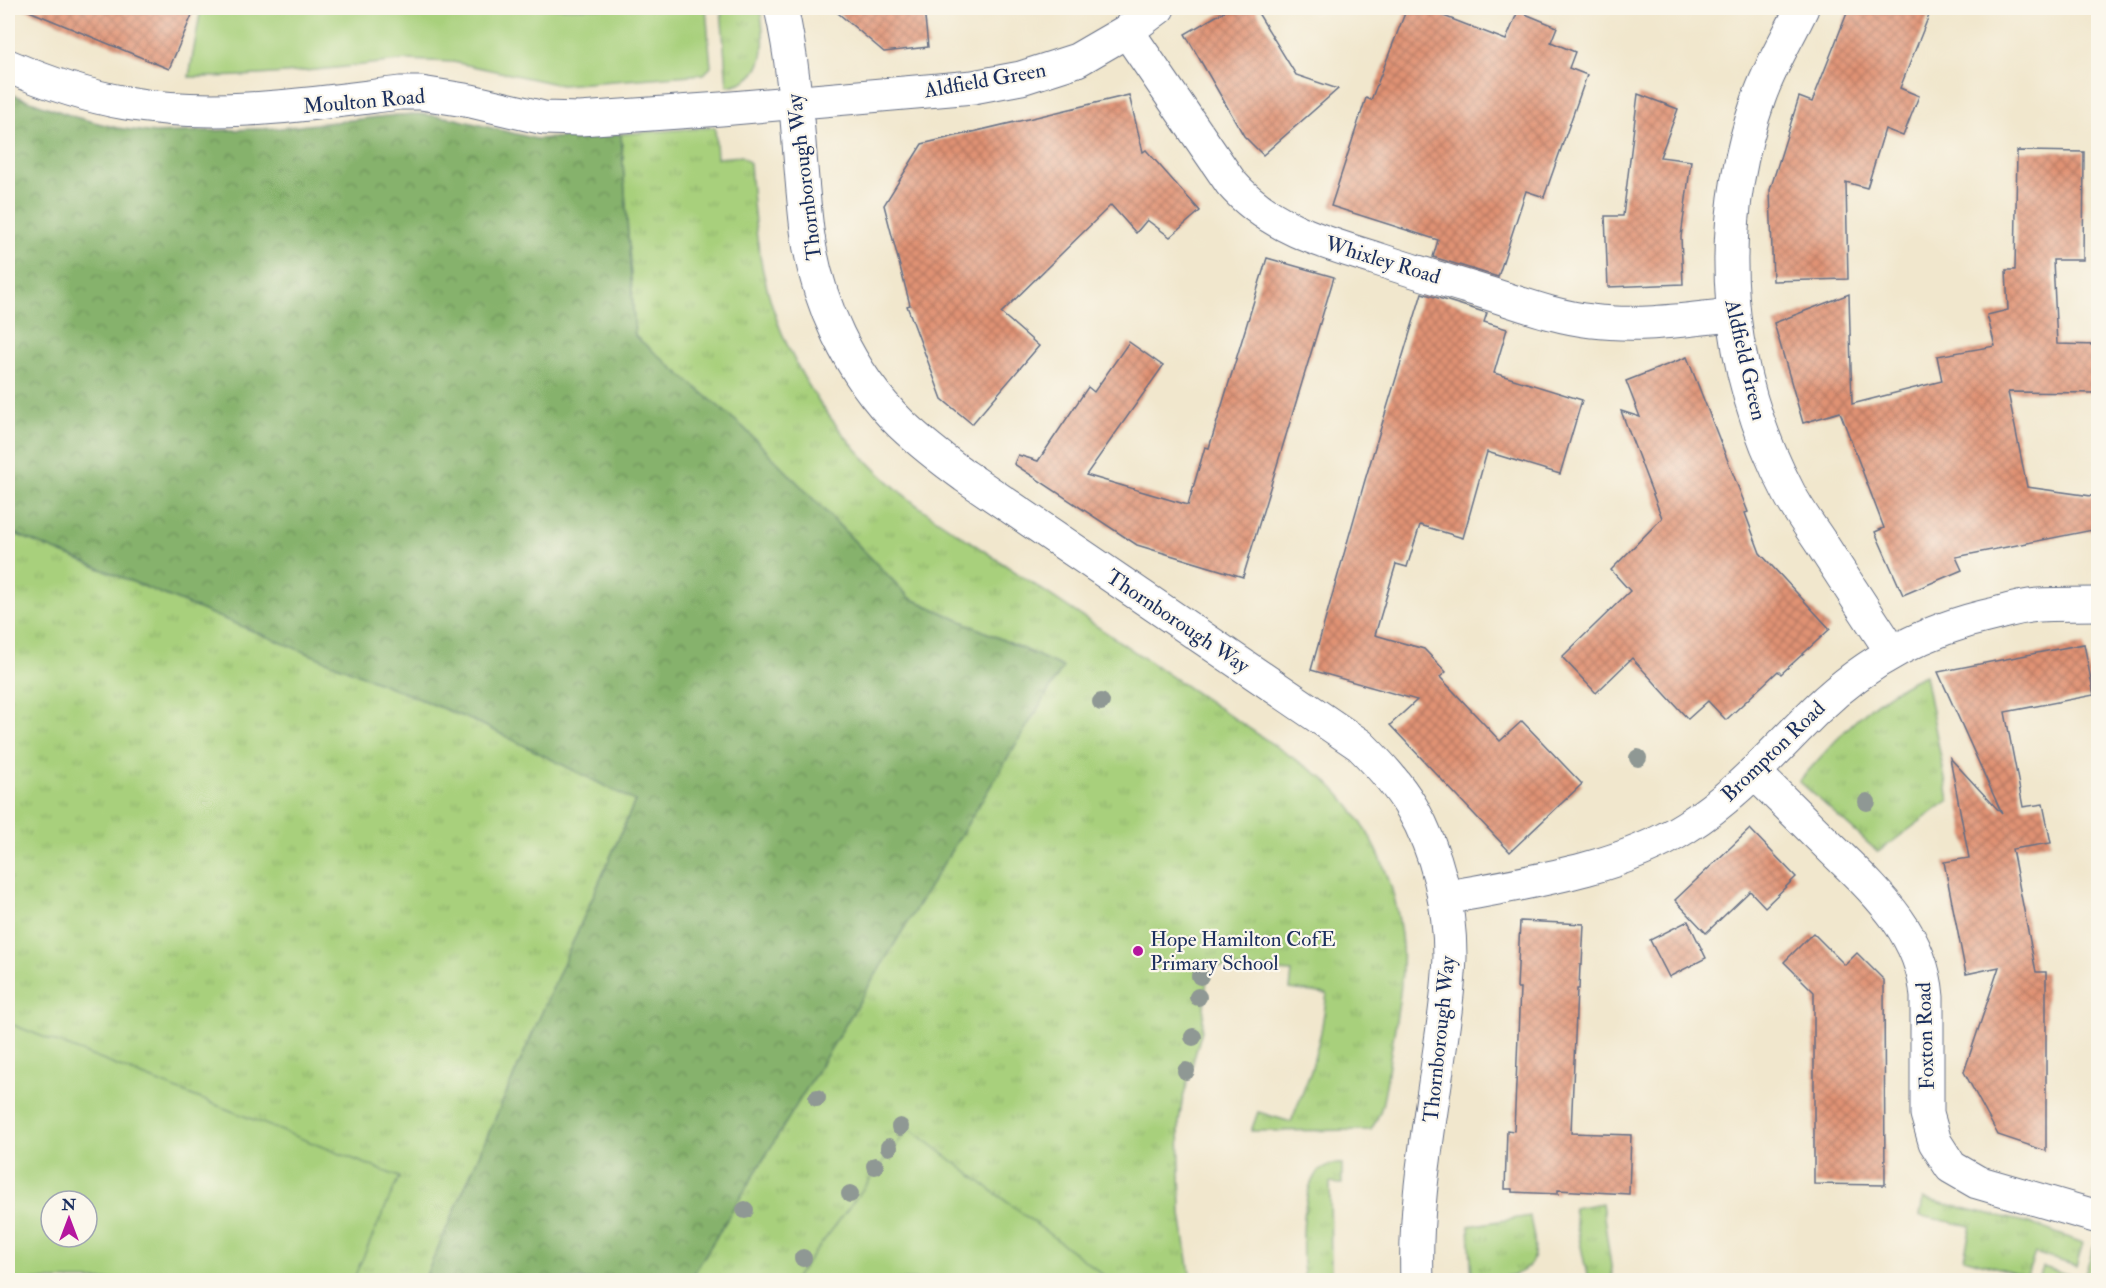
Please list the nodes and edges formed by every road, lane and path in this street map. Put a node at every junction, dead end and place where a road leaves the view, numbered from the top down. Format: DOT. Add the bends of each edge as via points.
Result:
graph roads {
  1 [pos="781,8"];
  2 [pos="1158,8"];
  3 [pos="1802,8"];
  4 [pos="1127,31"];
  5 [pos="8,66"];
  6 [pos="796,102"];
  7 [pos="1732,315"];
  8 [pos="2098,604"];
  9 [pos="1892,652"];
  10 [pos="1754,772"];
  11 [pos="1444,898"];
  12 [pos="2098,1217"];
  13 [pos="1417,1281"];
  1 -- 6 [label="street, Thornborough Way"];
  2 -- 4 [label="street, Aldfield Green"];
  3 -- 7 [label="street, Aldfield Green" via="1760,96 1743,154 1731,233"];
  4 -- 6 [label="street, Aldfield Green" via="1077,60 1022,78 973,87"];
  4 -- 7 [label="street, Whixley Road" via="1231,183 1244,198 1292,229 1405,268 1590,321 1646,324"];
  5 -- 6 [label="street, Moulton Road" via="54,85 106,99 178,108 267,108 421,93 544,118 580,119"];
  6 -- 11 [label="street, Thornborough Way" via="807,231 819,285 848,354 882,402 917,439 965,476 1359,745 1400,789 1412,808 1438,870"];
  7 -- 9 [label="street, Aldfield Green" via="1754,406 1789,494"];
  8 -- 9 [label="street, Brompton Road" via="2038,605 1980,617 1933,632"];
  9 -- 10 [label="street, Brompton Road" via="1839,689"];
  10 -- 11 [label="street, Brompton Road" via="1710,812 1638,852 1573,871"];
  10 -- 12 [label="street, Foxton Road" via="1869,884 1914,945 1926,980 1927,1114 1935,1142 1951,1167 1977,1182"];
  11 -- 13 [label="street, Thornborough Way" via="1449,979 1419,1199"];
}
